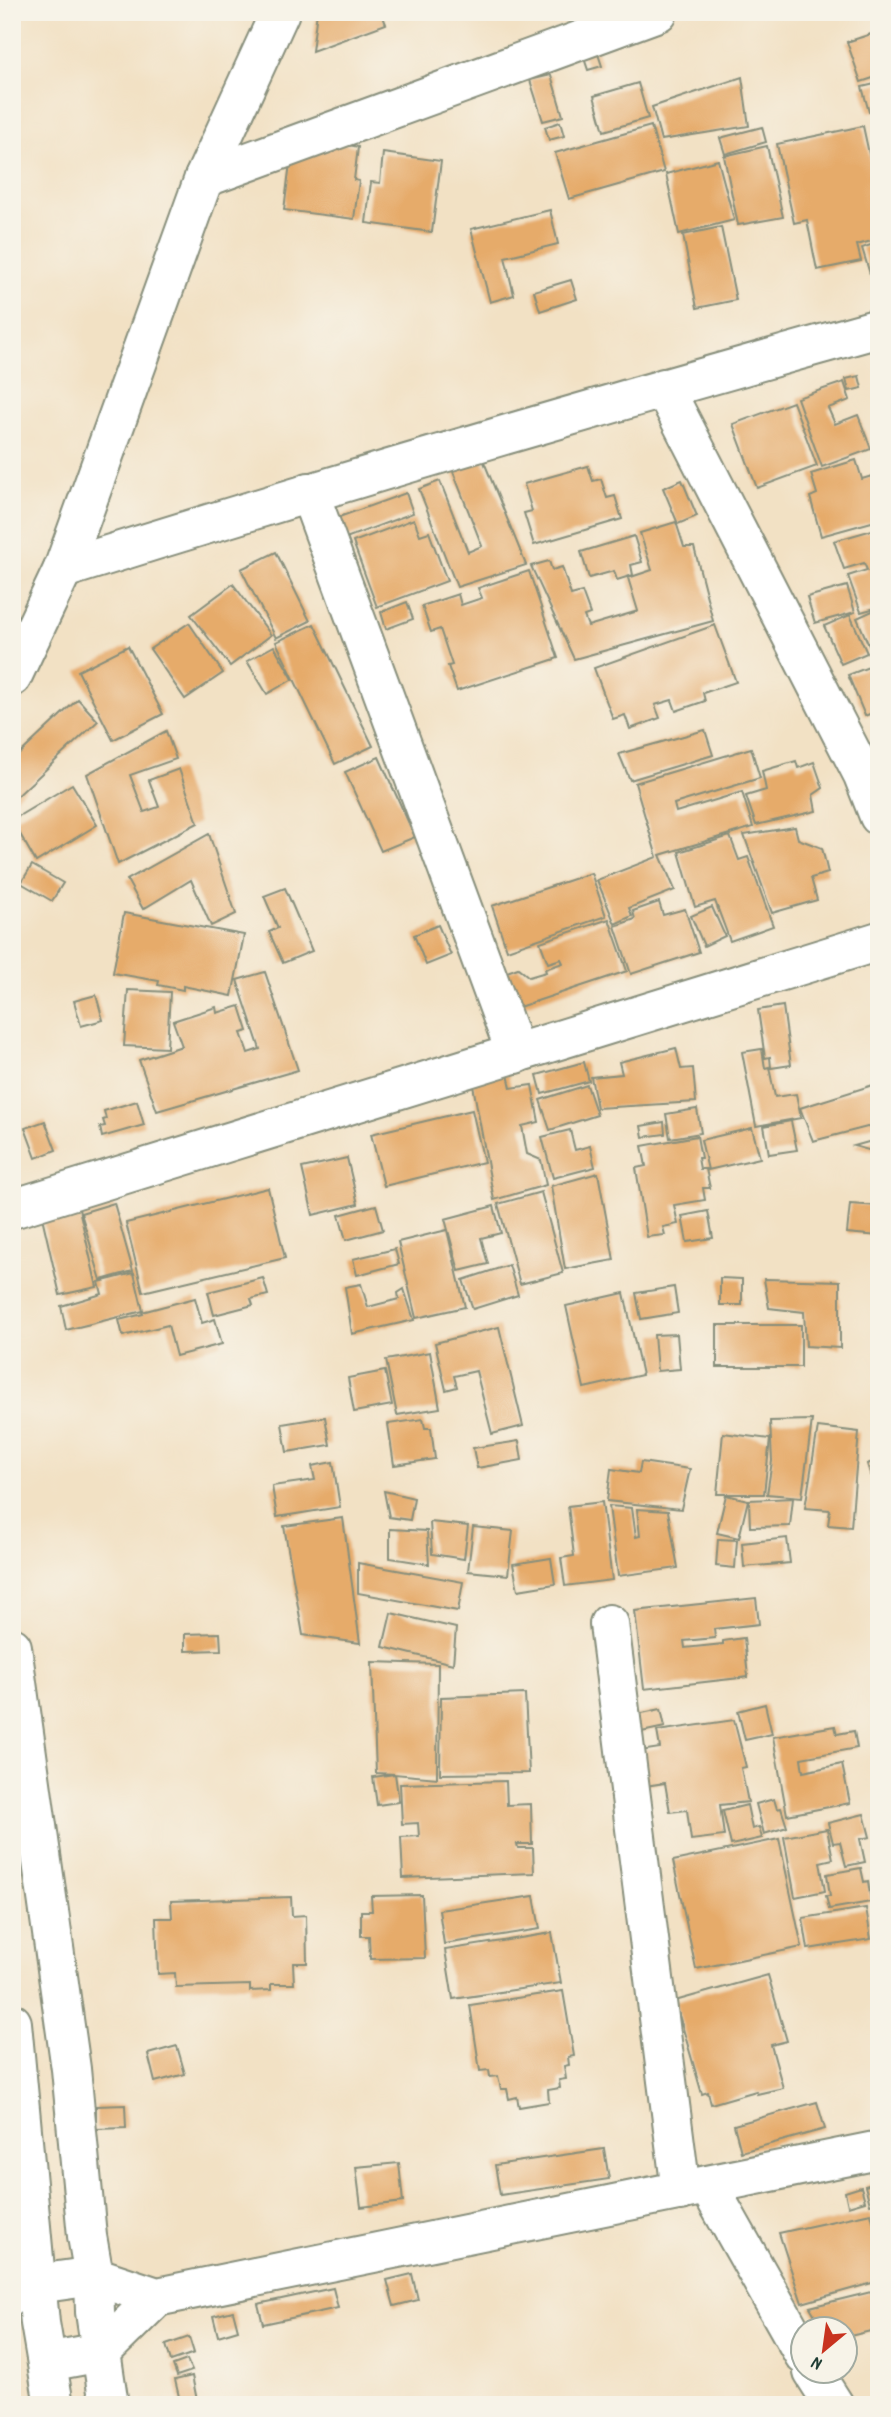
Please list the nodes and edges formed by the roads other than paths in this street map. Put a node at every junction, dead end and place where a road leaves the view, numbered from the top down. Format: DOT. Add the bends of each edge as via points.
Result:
graph roads {
  1 [pos="280,12"];
  2 [pos="658,12"];
  3 [pos="204,178"];
  4 [pos="879,328"];
  5 [pos="664,388"];
  6 [pos="309,492"];
  7 [pos="63,569"];
  8 [pos="12,677"];
  9 [pos="871,773"];
  10 [pos="879,816"];
  11 [pos="879,941"];
  12 [pos="516,1054"];
  13 [pos="12,1209"];
  14 [pos="610,1624"];
  15 [pos="12,1647"];
  16 [pos="12,2023"];
  17 [pos="879,2150"];
  18 [pos="695,2188"];
  19 [pos="94,2276"];
  20 [pos="25,2290"];
  21 [pos="157,2297"];
  22 [pos="790,2335"];
  23 [pos="101,2352"];
  24 [pos="47,2362"];
  25 [pos="822,2386"];
  26 [pos="54,2405"];
  27 [pos="109,2405"];
  28 [pos="834,2405"];
  1 -- 3 [label="main road"];
  2 -- 3 [label="main road"];
  3 -- 7 [label="main road"];
  4 -- 5 [label="main road"];
  5 -- 6 [label="main road"];
  5 -- 9 [label="main road"];
  6 -- 7 [label="main road"];
  6 -- 12 [label="main road"];
  7 -- 8 [label="main road"];
  9 -- 10 [label="main road"];
  11 -- 12 [label="main road"];
  12 -- 13 [label="main road"];
  14 -- 18 [label="main road"];
  15 -- 19 [label="main road" via="69,2057"];
  16 -- 20 [label="main road"];
  17 -- 18 [label="main road"];
  18 -- 21 [label="main road"];
  18 -- 22 [label="main road"];
  19 -- 20 [label="main road"];
  19 -- 21 [label="main road"];
  19 -- 23 [label="main road"];
  20 -- 24 [label="main road"];
  21 -- 23 [label="main road"];
  23 -- 24 [label="main road"];
  23 -- 27 [label="main road"];
  24 -- 26 [label="main road"];
  25 -- 28 [label="main road"];
}
